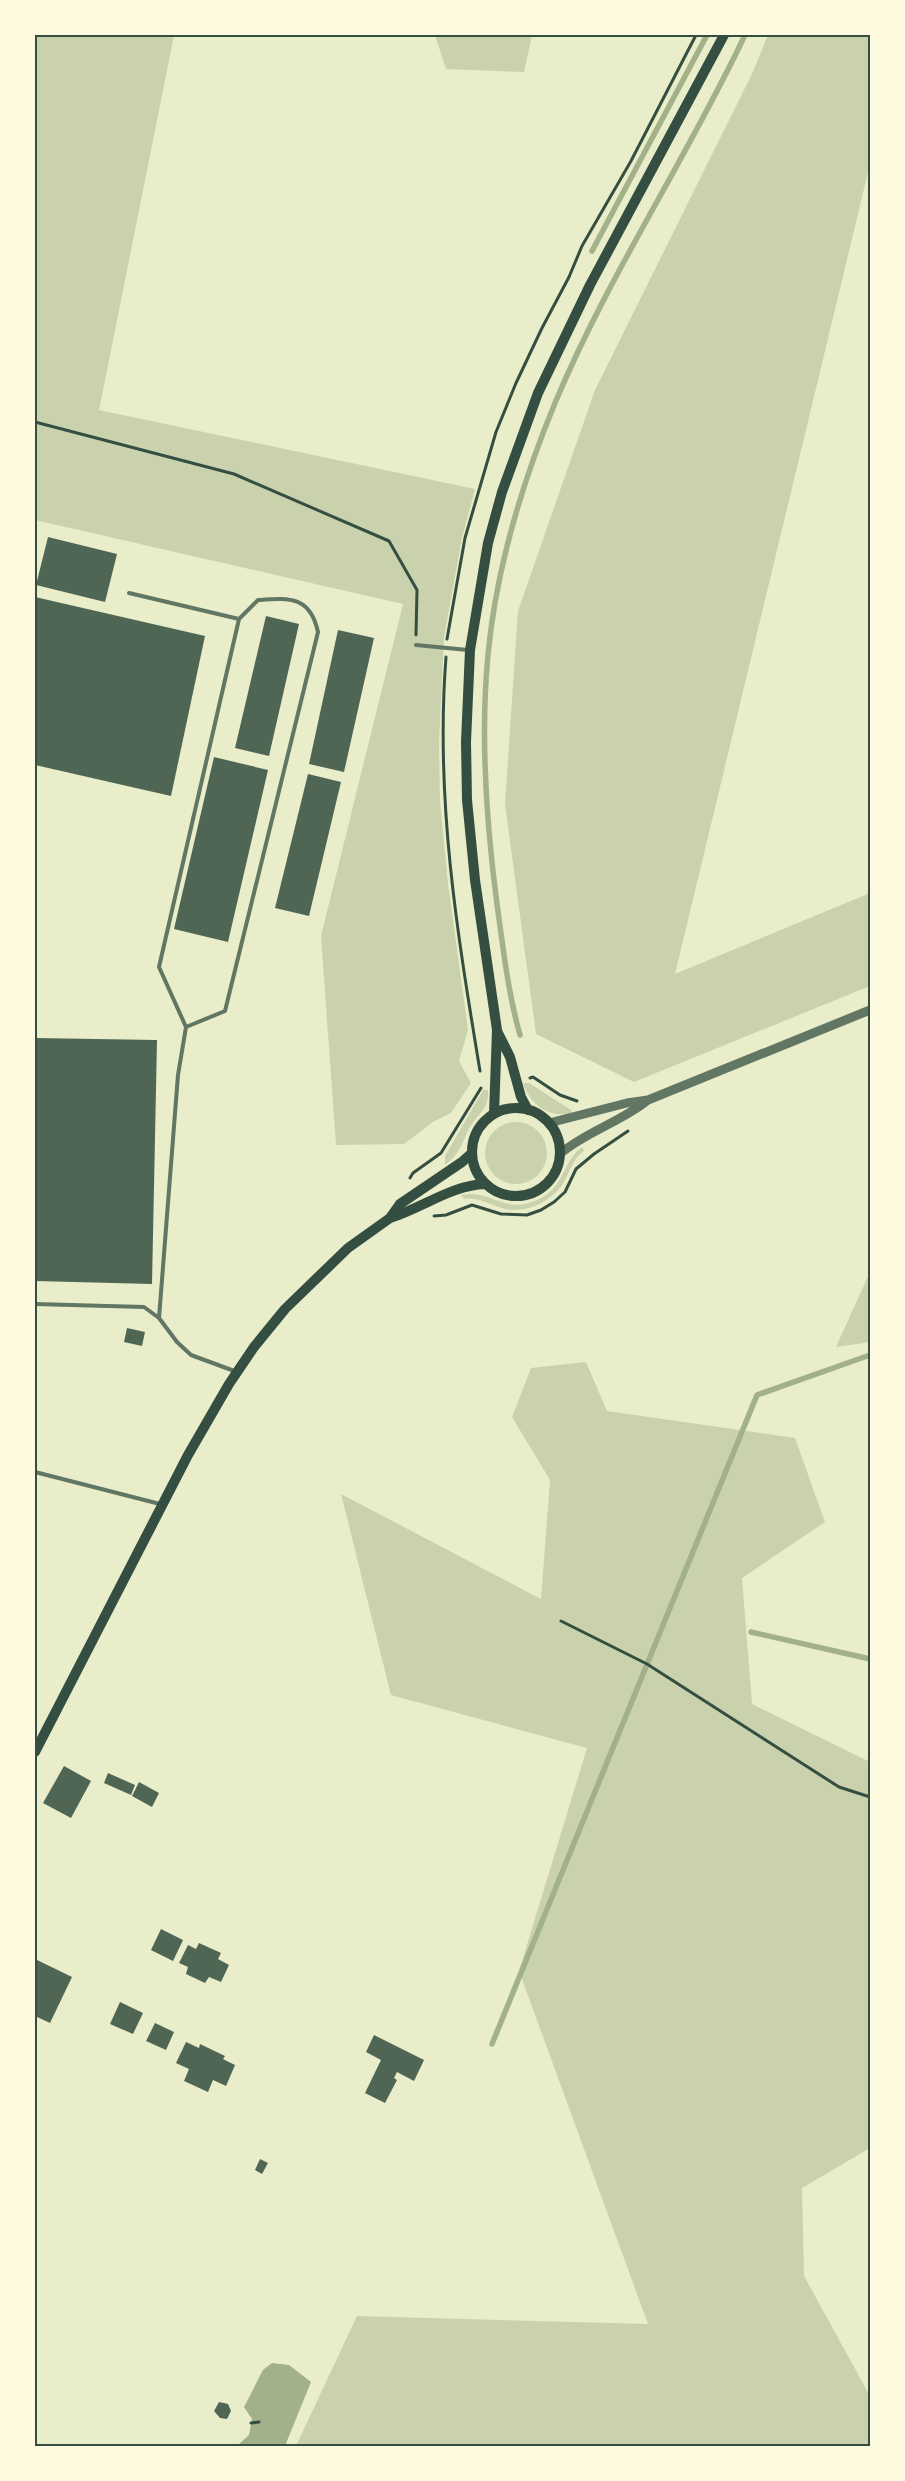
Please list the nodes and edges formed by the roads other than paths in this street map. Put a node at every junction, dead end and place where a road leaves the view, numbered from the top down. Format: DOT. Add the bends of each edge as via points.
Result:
graph roads {
  1 [pos="724,35"];
  2 [pos="129,593"];
  3 [pos="240,619"];
  4 [pos="416,645"];
  5 [pos="470,650"];
  6 [pos="870,1010"];
  7 [pos="186,1027"];
  8 [pos="497,1030"];
  9 [pos="648,1100"];
  10 [pos="528,1110"];
  11 [pos="494,1114"];
  12 [pos="549,1123"];
  13 [pos="472,1153"];
  14 [pos="561,1153"];
  15 [pos="485,1184"];
  16 [pos="390,1218"];
  17 [pos="35,1304"];
  18 [pos="159,1318"];
  19 [pos="237,1372"];
  20 [pos="35,1472"];
  21 [pos="162,1505"];
  22 [pos="35,1752"];
  1 -- 5 [label="main road" via="590,285 538,393 519,440 488,543"];
  2 -- 3 [label="lane"];
  3 -- 7 [label="lane" via="159,967"];
  3 -- 7 [label="lane" via="258,600 302,602 314,616 318,632 225,1011"];
  4 -- 5 [label="lane"];
  5 -- 8 [label="main road" via="467,800"];
  6 -- 9 [label="street"];
  7 -- 18 [label="lane" via="178,1075"];
  8 -- 10 [label="main road"];
  8 -- 11 [label="main road"];
  9 -- 12 [label="street"];
  9 -- 14 [label="street" via="630,1114 571,1144"];
  10 -- 11 [label="main road" via="516,1108"];
  10 -- 12 [label="main road"];
  11 -- 13 [label="main road" via="478,1130"];
  12 -- 14 [label="main road" via="558,1137"];
  13 -- 15 [label="main road" via="478,1175"];
  13 -- 16 [label="main road" via="400,1204"];
  14 -- 15 [label="main road" via="551,1180 526,1196 511,1197 497,1193"];
  15 -- 16 [label="main road" via="472,1184"];
  16 -- 19 [label="main road" via="319,1274 285,1309"];
  17 -- 18 [label="lane" via="144,1307"];
  18 -- 19 [label="lane" via="191,1355"];
  19 -- 21 [label="main road"];
  20 -- 21 [label="lane"];
  21 -- 22 [label="main road"];
}
